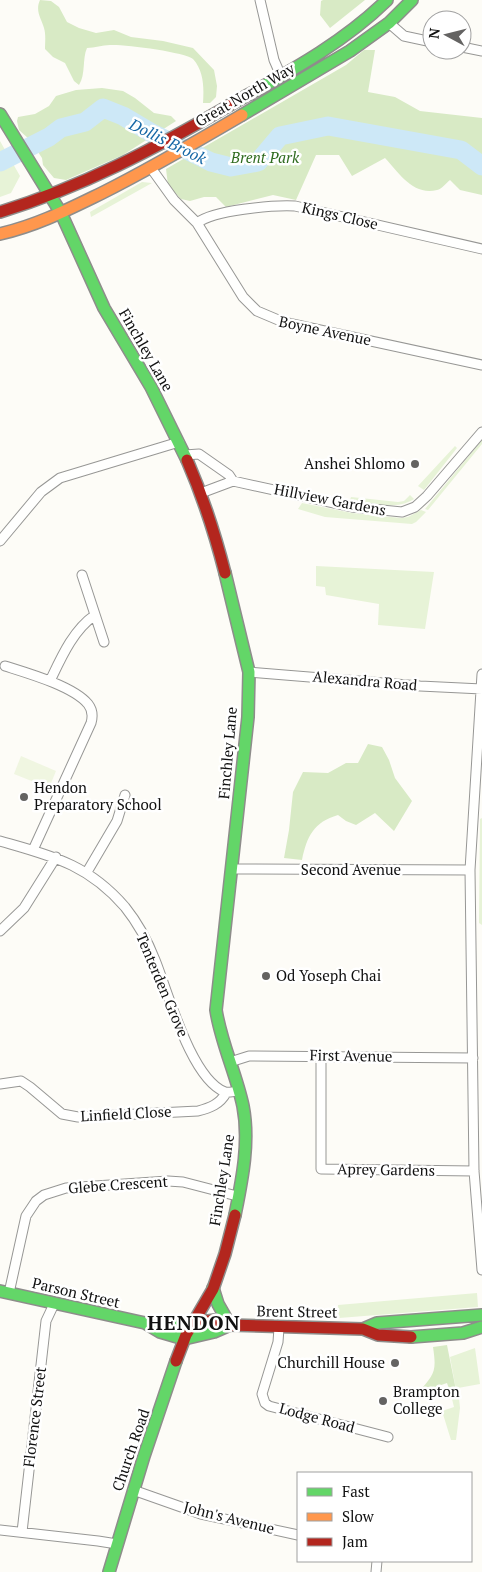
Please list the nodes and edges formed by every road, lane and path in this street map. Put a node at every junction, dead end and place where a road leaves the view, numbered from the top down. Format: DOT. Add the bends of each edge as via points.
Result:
graph roads {
  1 [pos="260,0"];
  2 [pos="388,0"];
  3 [pos="412,0"];
  4 [pos="389,23"];
  5 [pos="422,40"];
  6 [pos="281,76"];
  7 [pos="3,119"];
  8 [pos="151,168"];
  9 [pos="50,196"];
  10 [pos="0,212"];
  11 [pos="61,213"];
  12 [pos="197,223"];
  13 [pos="0,234"];
  14 [pos="482,249"];
  15 [pos="482,365"];
  16 [pos="482,432"];
  17 [pos="179,442"];
  18 [pos="185,455"];
  19 [pos="234,481"];
  20 [pos="201,493"];
  21 [pos="0,541"];
  22 [pos="82,575"];
  23 [pos="95,615"];
  24 [pos="104,642"];
  25 [pos="5,666"];
  26 [pos="249,672"];
  27 [pos="482,674"];
  28 [pos="50,681"];
  29 [pos="481,689"];
  30 [pos="125,795"];
  31 [pos="0,841"];
  32 [pos="33,850"];
  33 [pos="56,857"];
  34 [pos="231,869"];
  35 [pos="470,870"];
  36 [pos="87,872"];
  37 [pos="0,931"];
  38 [pos="321,1056"];
  39 [pos="473,1058"];
  40 [pos="230,1062"];
  41 [pos="0,1084"];
  42 [pos="239,1091"];
  43 [pos="226,1092"];
  44 [pos="478,1122"];
  45 [pos="474,1171"];
  46 [pos="237,1196"];
  47 [pos="482,1270"];
  48 [pos="213,1288"];
  49 [pos="4,1292"];
  50 [pos="54,1304"];
  51 [pos="482,1315"];
  52 [pos="145,1323"];
  53 [pos="194,1323"];
  54 [pos="230,1325"];
  55 [pos="482,1327"];
  56 [pos="280,1328"];
  57 [pos="363,1329"];
  58 [pos="184,1339"];
  59 [pos="388,1437"];
  60 [pos="132,1490"];
  61 [pos="0,1530"];
  62 [pos="22,1532"];
  63 [pos="297,1535"];
  64 [pos="117,1544"];
  65 [pos="109,1572"];
  1 -- 6 [label="street"];
  2 -- 6 [label="main road, Great North Way" via="336,42"];
  3 -- 4 [label="main road, Great North Way"];
  4 -- 5 [label="street" via="404,36"];
  4 -- 8 [label="main road, Great North Way" via="350,51"];
  6 -- 9 [label="main road, Great North Way" via="144,154"];
  7 -- 9 [label="main road, Finchley Lane"];
  8 -- 11 [label="main road, Great North Way"];
  8 -- 12 [label="street, Boyne Avenue" via="174,200"];
  9 -- 10 [label="main road, Great North Way"];
  9 -- 11 [label="main road, Finchley Lane"];
  11 -- 13 [label="main road, Great North Way"];
  11 -- 17 [label="main road, Finchley Lane" via="104,308"];
  12 -- 14 [label="street, Kings Close" via="224,213 295,206"];
  12 -- 15 [label="street, Boyne Avenue" via="243,297 256,311 266,316"];
  16 -- 19 [label="street, Hillview Gardens" via="427,496 415,507 402,512 352,507"];
  17 -- 18 [label="main road, Finchley Lane"];
  17 -- 21 [label="street" via="60,478 41,492"];
  18 -- 19 [label="street, Hillview Gardens" via="200,454"];
  18 -- 20 [label="main road, Finchley Lane"];
  19 -- 20 [label="street"];
  20 -- 26 [label="main road, Finchley Lane" via="218,546"];
  22 -- 23 [label="street"];
  23 -- 24 [label="street"];
  23 -- 28 [label="street" via="78,630"];
  25 -- 28 [label="street"];
  26 -- 29 [label="street, Alexandra Road"];
  26 -- 34 [label="main road, Finchley Lane" via="248,717"];
  27 -- 29 [label="street"];
  28 -- 32 [label="street" via="81,698 92,716"];
  29 -- 35 [label="street"];
  30 -- 36 [label="street" via="117,821"];
  31 -- 32 [label="street, Tenterden Grove"];
  32 -- 33 [label="street, Tenterden Grove"];
  33 -- 36 [label="street, Tenterden Grove"];
  33 -- 37 [label="street" via="24,908"];
  34 -- 35 [label="street, Second Avenue"];
  34 -- 40 [label="main road, Finchley Lane" via="216,1010 219,1032"];
  35 -- 39 [label="street"];
  36 -- 43 [label="street, Tenterden Grove" via="133,919 155,960 182,1034 197,1063 211,1081"];
  38 -- 39 [label="street, First Avenue"];
  38 -- 40 [label="street, First Avenue" via="249,1056"];
  38 -- 45 [label="street, Aprey Gardens" via="321,1169"];
  39 -- 44 [label="street"];
  40 -- 42 [label="main road, Finchley Lane"];
  41 -- 43 [label="street, Linfield Close" via="21,1081 62,1114 78,1117 198,1111 222,1100"];
  42 -- 43 [label="street"];
  42 -- 46 [label="main road, Finchley Lane" via="246,1137"];
  44 -- 45 [label="street"];
  45 -- 47 [label="street"];
  46 -- 48 [label="main road, Finchley Lane"];
  46 -- 49 [label="street, Glebe Crescent" via="168,1181 66,1188 44,1195 26,1216"];
  48 -- 53 [label="main road, Finchley Lane"];
  48 -- 54 [label="main road"];
  49 -- 50 [label="main road, Parson Street"];
  50 -- 52 [label="main road, Parson Street"];
  50 -- 62 [label="street, Florence Street" via="46,1321"];
  51 -- 57 [label="main road, Brent Street" via="378,1323"];
  52 -- 53 [label="main road, Parson Street"];
  52 -- 58 [label="main road, Parson Street" via="160,1332"];
  53 -- 54 [label="main road, Brent Street" via="215,1320"];
  53 -- 58 [label="main road, Finchley Lane"];
  54 -- 56 [label="main road, Brent Street"];
  54 -- 58 [label="main road, Brent Street"];
  55 -- 57 [label="main road, Brent Street" via="456,1335 427,1336 378,1335"];
  56 -- 57 [label="main road, Brent Street"];
  56 -- 59 [label="street, Lodge Road" via="262,1394 265,1403"];
  58 -- 60 [label="main road, Church Road"];
  60 -- 63 [label="street, John's Avenue" via="201,1514"];
  60 -- 64 [label="main road, Church Road"];
  61 -- 62 [label="street"];
  62 -- 64 [label="street"];
  64 -- 65 [label="main road, Church Road"];
}
